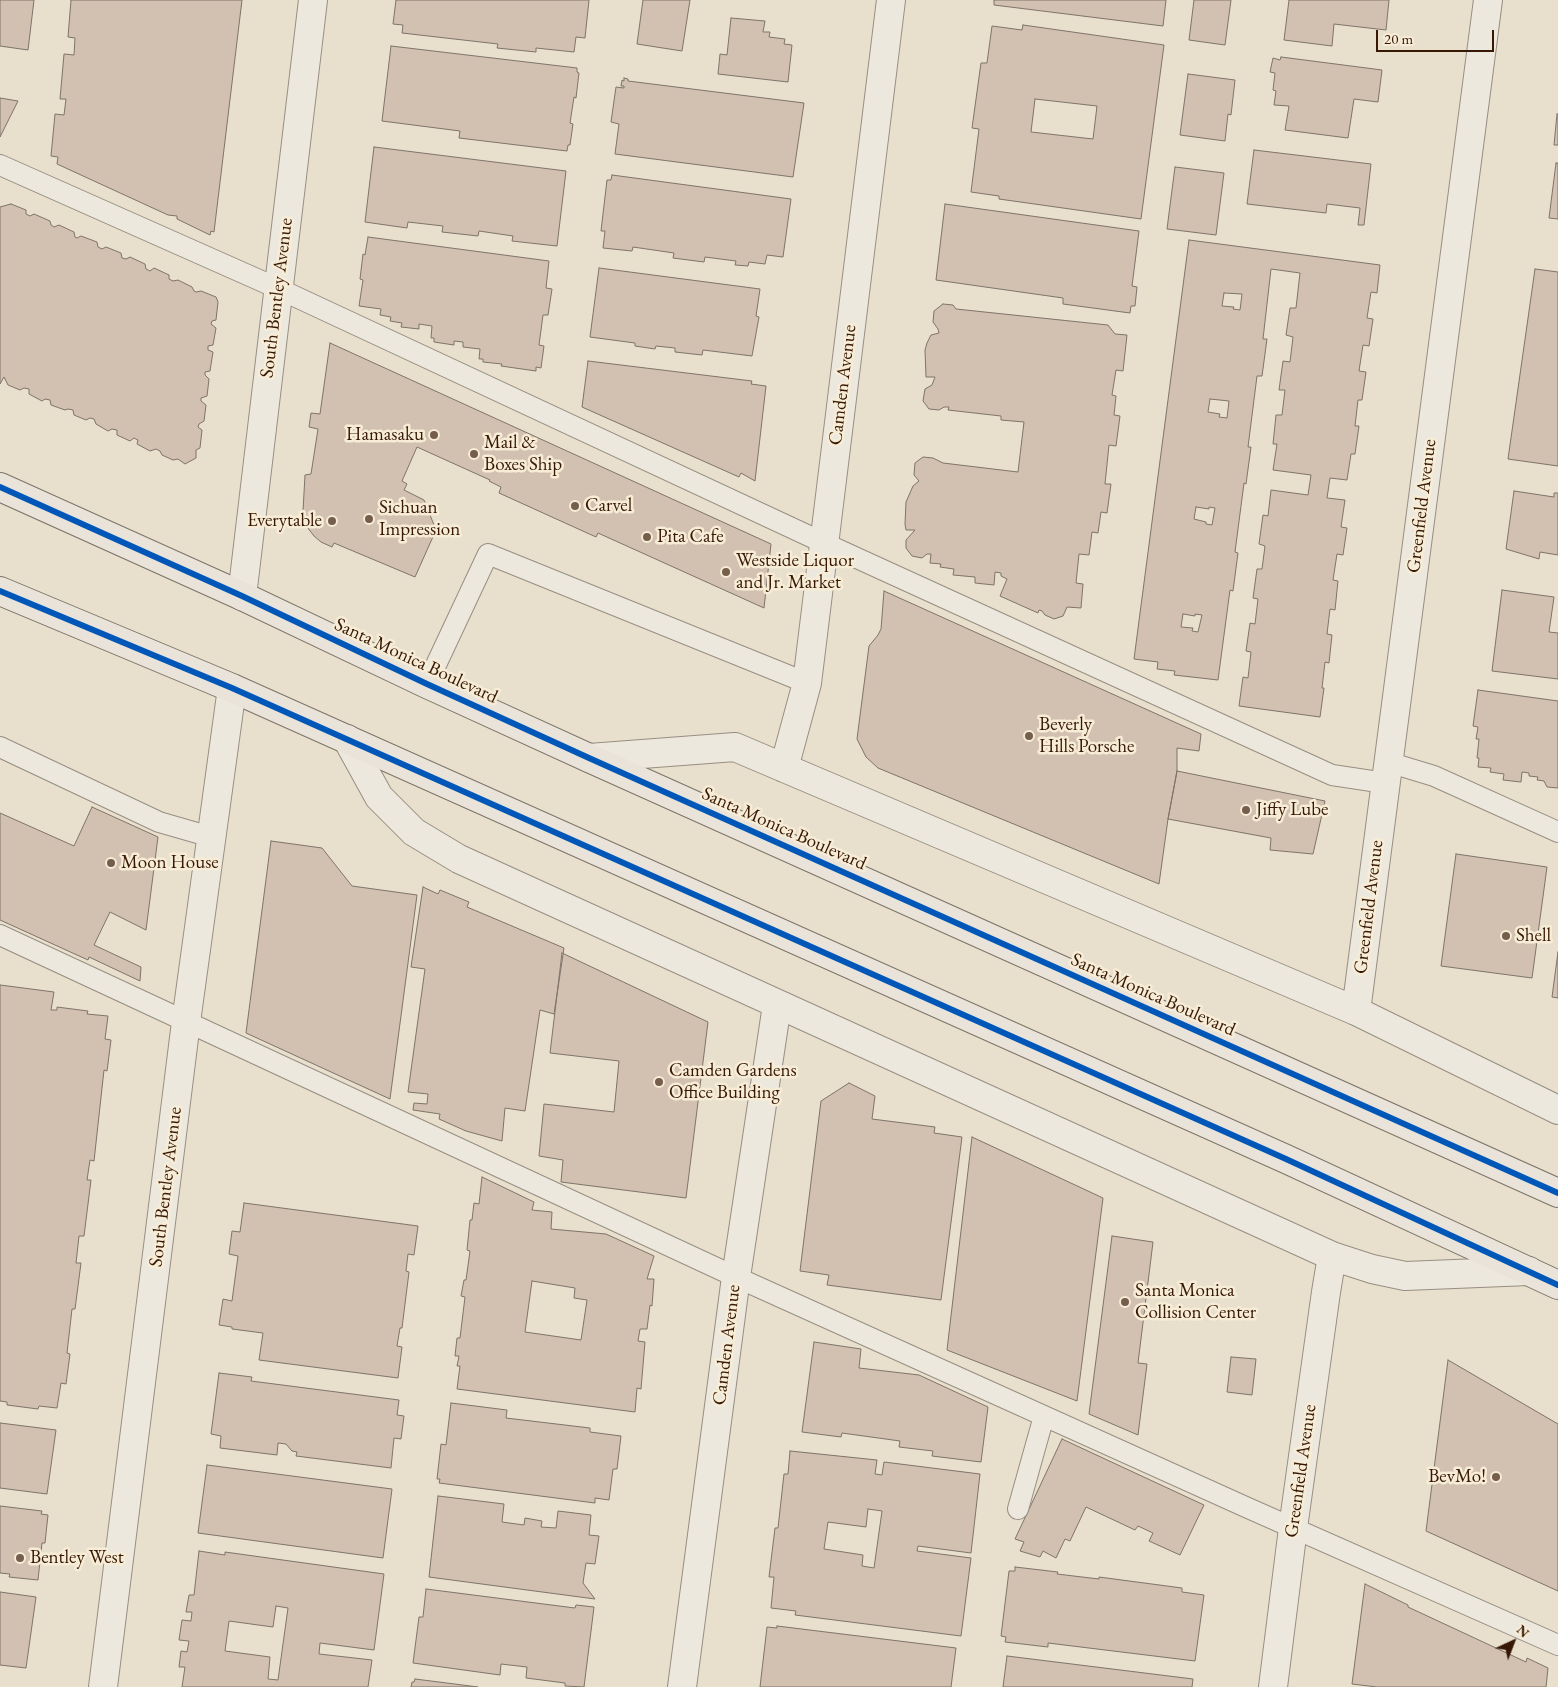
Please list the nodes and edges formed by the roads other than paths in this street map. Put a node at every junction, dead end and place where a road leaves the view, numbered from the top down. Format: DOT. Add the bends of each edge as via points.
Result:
graph roads {
  1 [pos="313,0"];
  2 [pos="891,0"];
  3 [pos="1488,0"];
  4 [pos="0,165"];
  5 [pos="277,288"];
  6 [pos="0,487"];
  7 [pos="824,543"];
  8 [pos="0,591"];
  9 [pos="242,596"];
  10 [pos="807,683"];
  11 [pos="427,684"];
  12 [pos="232,688"];
  13 [pos="347,739"];
  14 [pos="0,747"];
  15 [pos="589,758"];
  16 [pos="784,768"];
  17 [pos="1386,772"];
  18 [pos="1558,832"];
  19 [pos="211,838"];
  20 [pos="0,935"];
  21 [pos="777,1004"];
  22 [pos="1356,1011"];
  23 [pos="186,1022"];
  24 [pos="1558,1110"];
  25 [pos="1558,1193"];
  26 [pos="1332,1256"];
  27 [pos="1529,1271"];
  28 [pos="736,1278"];
  29 [pos="1558,1285"];
  30 [pos="1044,1416"];
  31 [pos="1018,1508"];
  32 [pos="1293,1528"];
  33 [pos="1558,1645"];
  34 [pos="103,1687"];
  35 [pos="682,1687"];
  36 [pos="1273,1687"];
  1 -- 5 [label="street, South Bentley Avenue"];
  2 -- 7 [label="street, Camden Avenue"];
  3 -- 17 [label="street, Greenfield Avenue"];
  4 -- 5 [label="lane"];
  5 -- 7 [label="lane"];
  5 -- 9 [label="street, South Bentley Avenue"];
  6 -- 9 [label="main road, Santa Monica Boulevard"];
  7 -- 10 [label="street, Camden Avenue"];
  7 -- 17 [label="lane" via="1332,774"];
  8 -- 12 [label="main road"];
  9 -- 11 [label="main road, Santa Monica Boulevard"];
  10 -- 11 [label="lane" via="488,554"];
  10 -- 16 [label="street, Camden Avenue"];
  11 -- 15 [label="main road, Santa Monica Boulevard"];
  12 -- 13 [label="main road"];
  12 -- 19 [label="street, South Bentley Avenue"];
  13 -- 21 [label="street" via="379,796 414,832 459,859"];
  13 -- 27 [label="main road"];
  14 -- 19 [label="lane" via="159,822"];
  15 -- 16 [label="street, Santa Monica Boulevard" via="735,747"];
  15 -- 25 [label="main road, Santa Monica Boulevard"];
  16 -- 22 [label="street, Santa Monica Boulevard"];
  17 -- 18 [label="lane" via="1434,776"];
  17 -- 22 [label="street, Greenfield Avenue"];
  19 -- 23 [label="street, South Bentley Avenue"];
  20 -- 23 [label="lane"];
  21 -- 26 [label="street"];
  21 -- 28 [label="street, Camden Avenue"];
  22 -- 24 [label="street, Santa Monica Boulevard"];
  23 -- 28 [label="lane"];
  23 -- 34 [label="street, South Bentley Avenue"];
  26 -- 27 [label="street" via="1405,1276"];
  26 -- 32 [label="street, Greenfield Avenue"];
  27 -- 29 [label="main road"];
  28 -- 30 [label="lane"];
  28 -- 35 [label="street, Camden Avenue"];
  30 -- 31 [label="lane"];
  30 -- 32 [label="lane"];
  32 -- 33 [label="lane"];
  32 -- 36 [label="street, Greenfield Avenue"];
}
